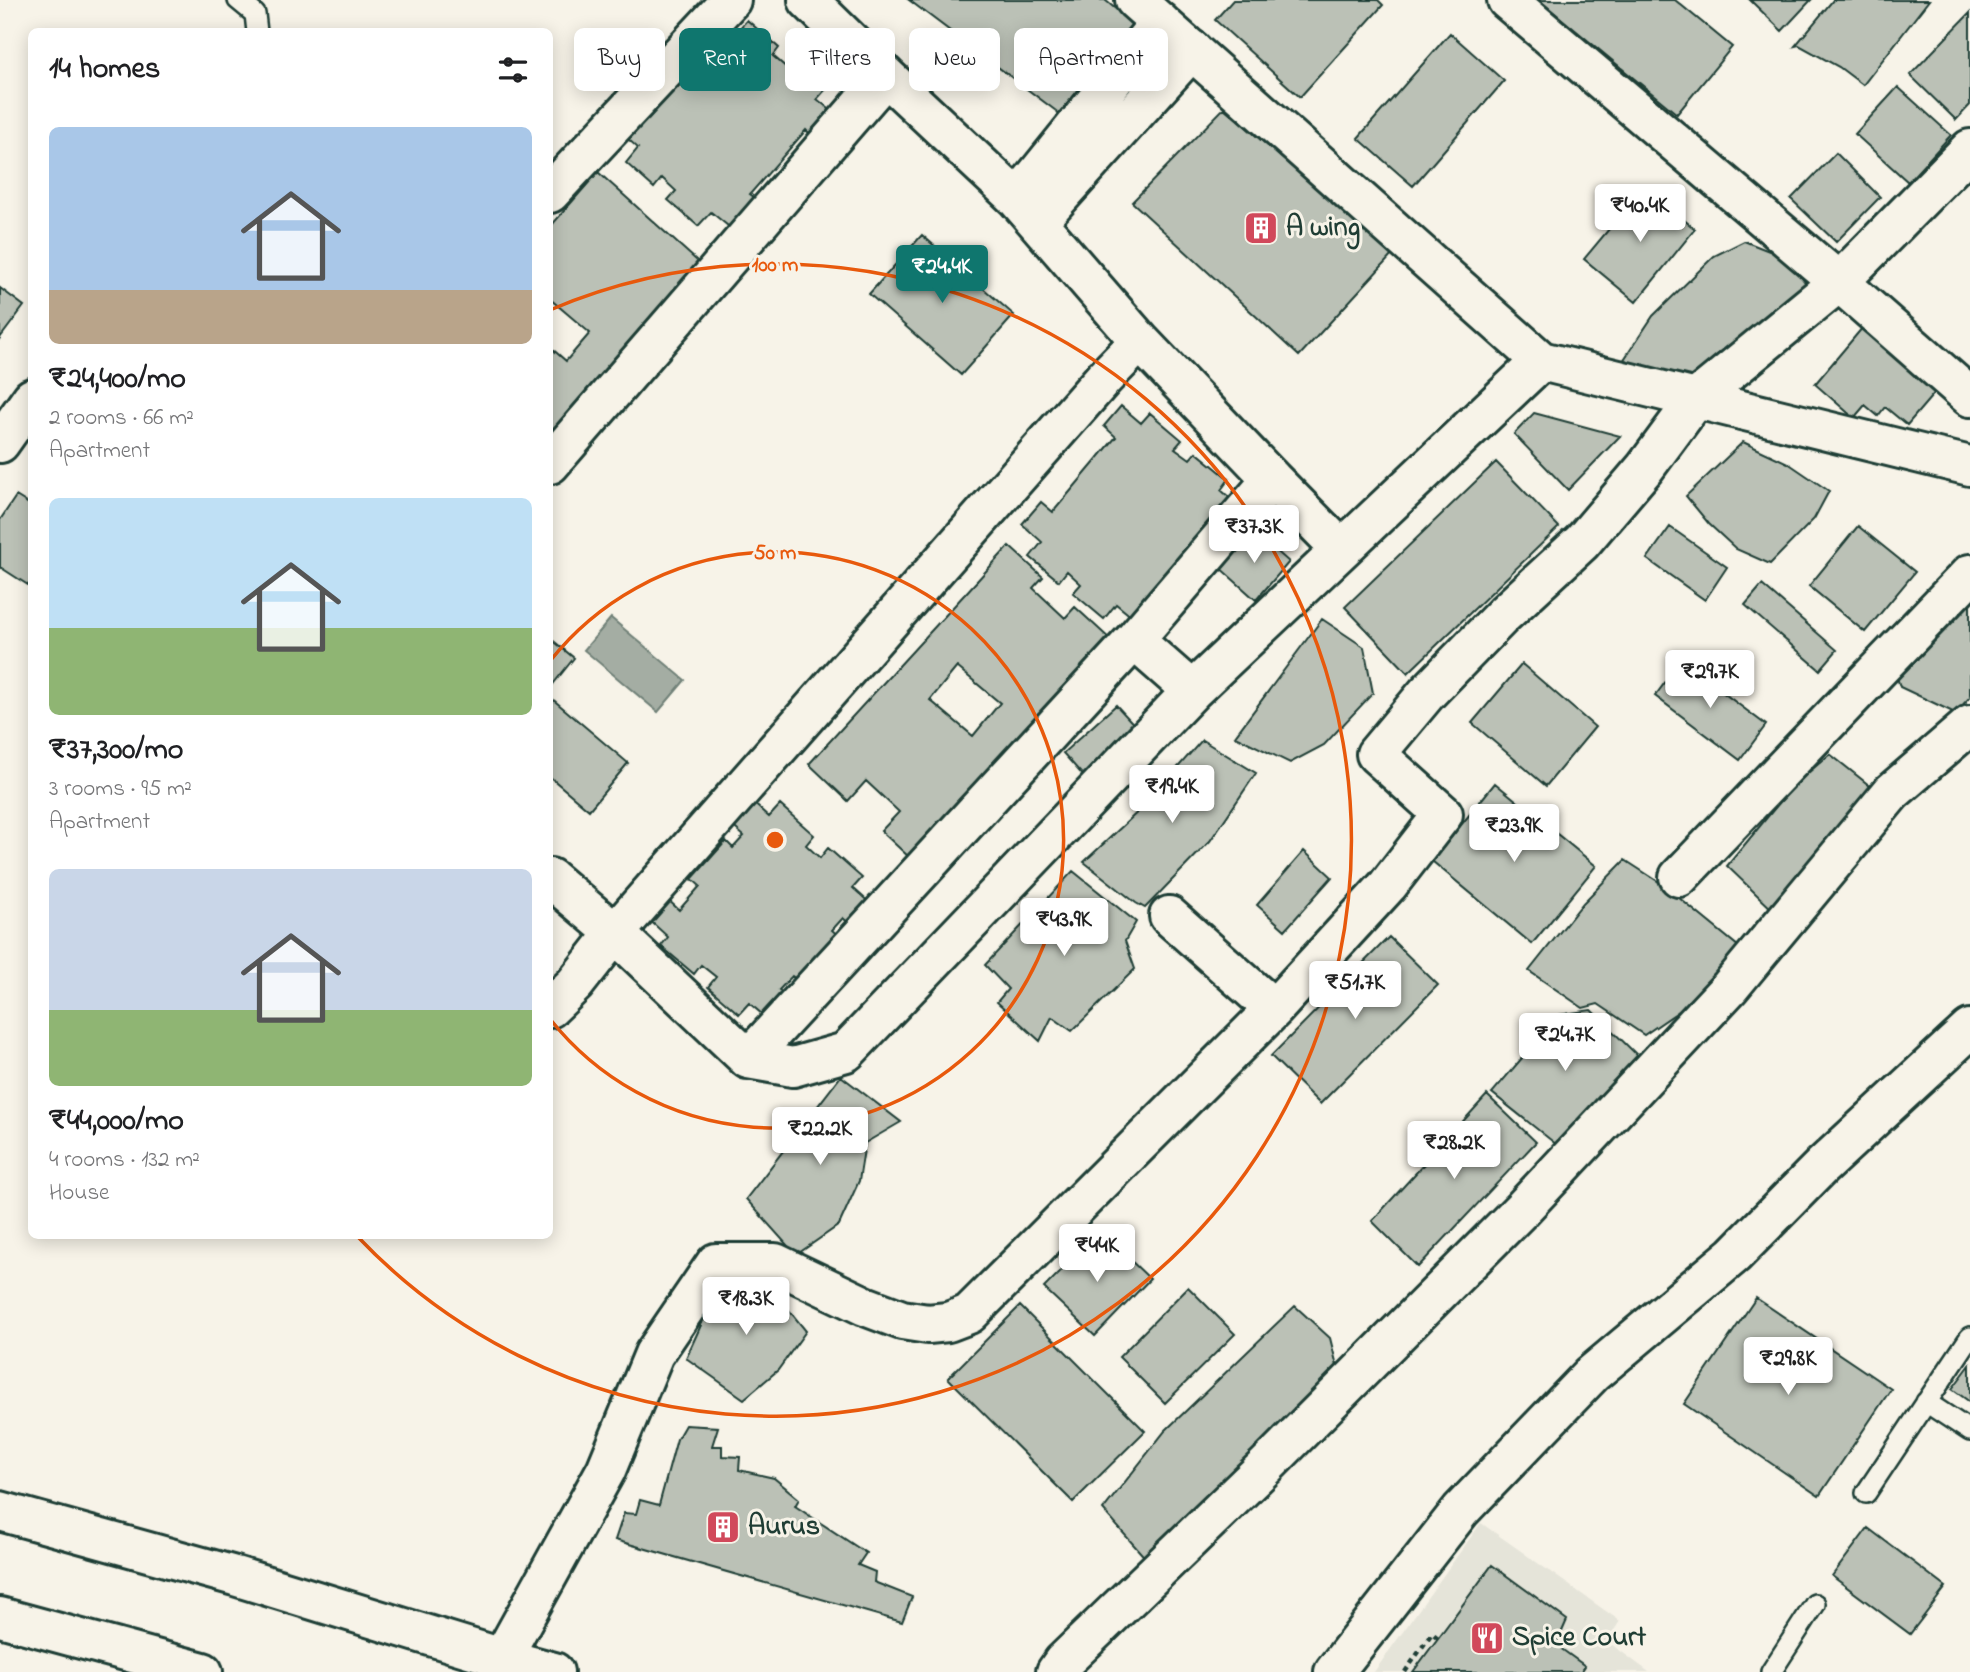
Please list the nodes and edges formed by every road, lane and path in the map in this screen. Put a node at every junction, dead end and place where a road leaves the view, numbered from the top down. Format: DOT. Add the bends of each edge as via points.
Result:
graph roads {
  1 [pos="238,0"];
  2 [pos="732,0"];
  3 [pos="808,0"];
  4 [pos="1507,0"];
  5 [pos="1147,11"];
  6 [pos="256,28"];
  7 [pos="837,28"];
  8 [pos="1192,50"];
  9 [pos="895,85"];
  10 [pos="873,91"];
  11 [pos="1970,149"];
  12 [pos="553,190"];
  13 [pos="1027,211"];
  14 [pos="1839,282"];
  15 [pos="1140,341"];
  16 [pos="1541,361"];
  17 [pos="1970,397"];
  18 [pos="1696,399"];
  19 [pos="28,404"];
  20 [pos="0,443"];
  21 [pos="553,461"];
  22 [pos="1970,466"];
  23 [pos="1272,479"];
  24 [pos="1341,549"];
  25 [pos="1970,574"];
  26 [pos="1134,640"];
  27 [pos="1192,691"];
  28 [pos="1970,725"];
  29 [pos="1679,877"];
  30 [pos="553,881"];
  31 [pos="1169,916"];
  32 [pos="615,933"];
  33 [pos="553,1005"];
  34 [pos="1274,1009"];
  35 [pos="1970,1029"];
  36 [pos="748,1059"];
  37 [pos="1970,1337"];
  38 [pos="1926,1402"];
  39 [pos="1970,1431"];
  40 [pos="1866,1493"];
  41 [pos="0,1511"];
  42 [pos="1815,1604"];
  43 [pos="0,1617"];
  44 [pos="1438,1638"];
  45 [pos="500,1665"];
  46 [pos="203,1672"];
  47 [pos="554,1672"];
  48 [pos="1056,1672"];
  49 [pos="1334,1672"];
  50 [pos="1405,1672"];
  51 [pos="1771,1672"];
  1 -- 6 [label="lane" via="254,14"];
  2 -- 12 [label="main road"];
  3 -- 7 [label="main road"];
  4 -- 14 [label="main road"];
  5 -- 8 [label="main road"];
  5 -- 13 [label="main road"];
  8 -- 13 [label="main road"];
  8 -- 16 [label="main road"];
  9 -- 13 [label="main road"];
  10 -- 21 [label="main road"];
  11 -- 14 [label="main road"];
  13 -- 15 [label="main road"];
  14 -- 17 [label="main road"];
  14 -- 18 [label="main road"];
  15 -- 23 [label="main road"];
  15 -- 32 [label="main road"];
  16 -- 18 [label="main road"];
  16 -- 24 [label="main road"];
  18 -- 22 [label="main road"];
  18 -- 34 [label="main road" via="1582,542 1427,693 1376,754 1443,814 1388,885"];
  19 -- 20 [label="main road"];
  23 -- 24 [label="main road"];
  23 -- 26 [label="main road"];
  24 -- 27 [label="main road"];
  25 -- 29 [label="main road"];
  26 -- 27 [label="main road"];
  26 -- 36 [label="main road"];
  27 -- 36 [label="main road" via="846,1052 793,1067"];
  28 -- 48 [label="main road" via="1892,792 1730,987 1521,1209"];
  30 -- 32 [label="main road"];
  31 -- 34 [label="main road"];
  32 -- 33 [label="main road"];
  32 -- 36 [label="main road"];
  34 -- 45 [label="main road" via="969,1314 928,1324 902,1320 775,1263 716,1263 654,1354 606,1470"];
  35 -- 49 [label="main road" via="1734,1255 1592,1374 1461,1510"];
  37 -- 38 [label="lane"];
  38 -- 39 [label="lane"];
  38 -- 40 [label="lane"];
  41 -- 45 [label="main road" via="235,1576"];
  42 -- 51 [label="lane"];
  43 -- 46 [label="main road"];
  44 -- 50 [label="path" via="1433,1633"];
  45 -- 47 [label="main road"];
}
